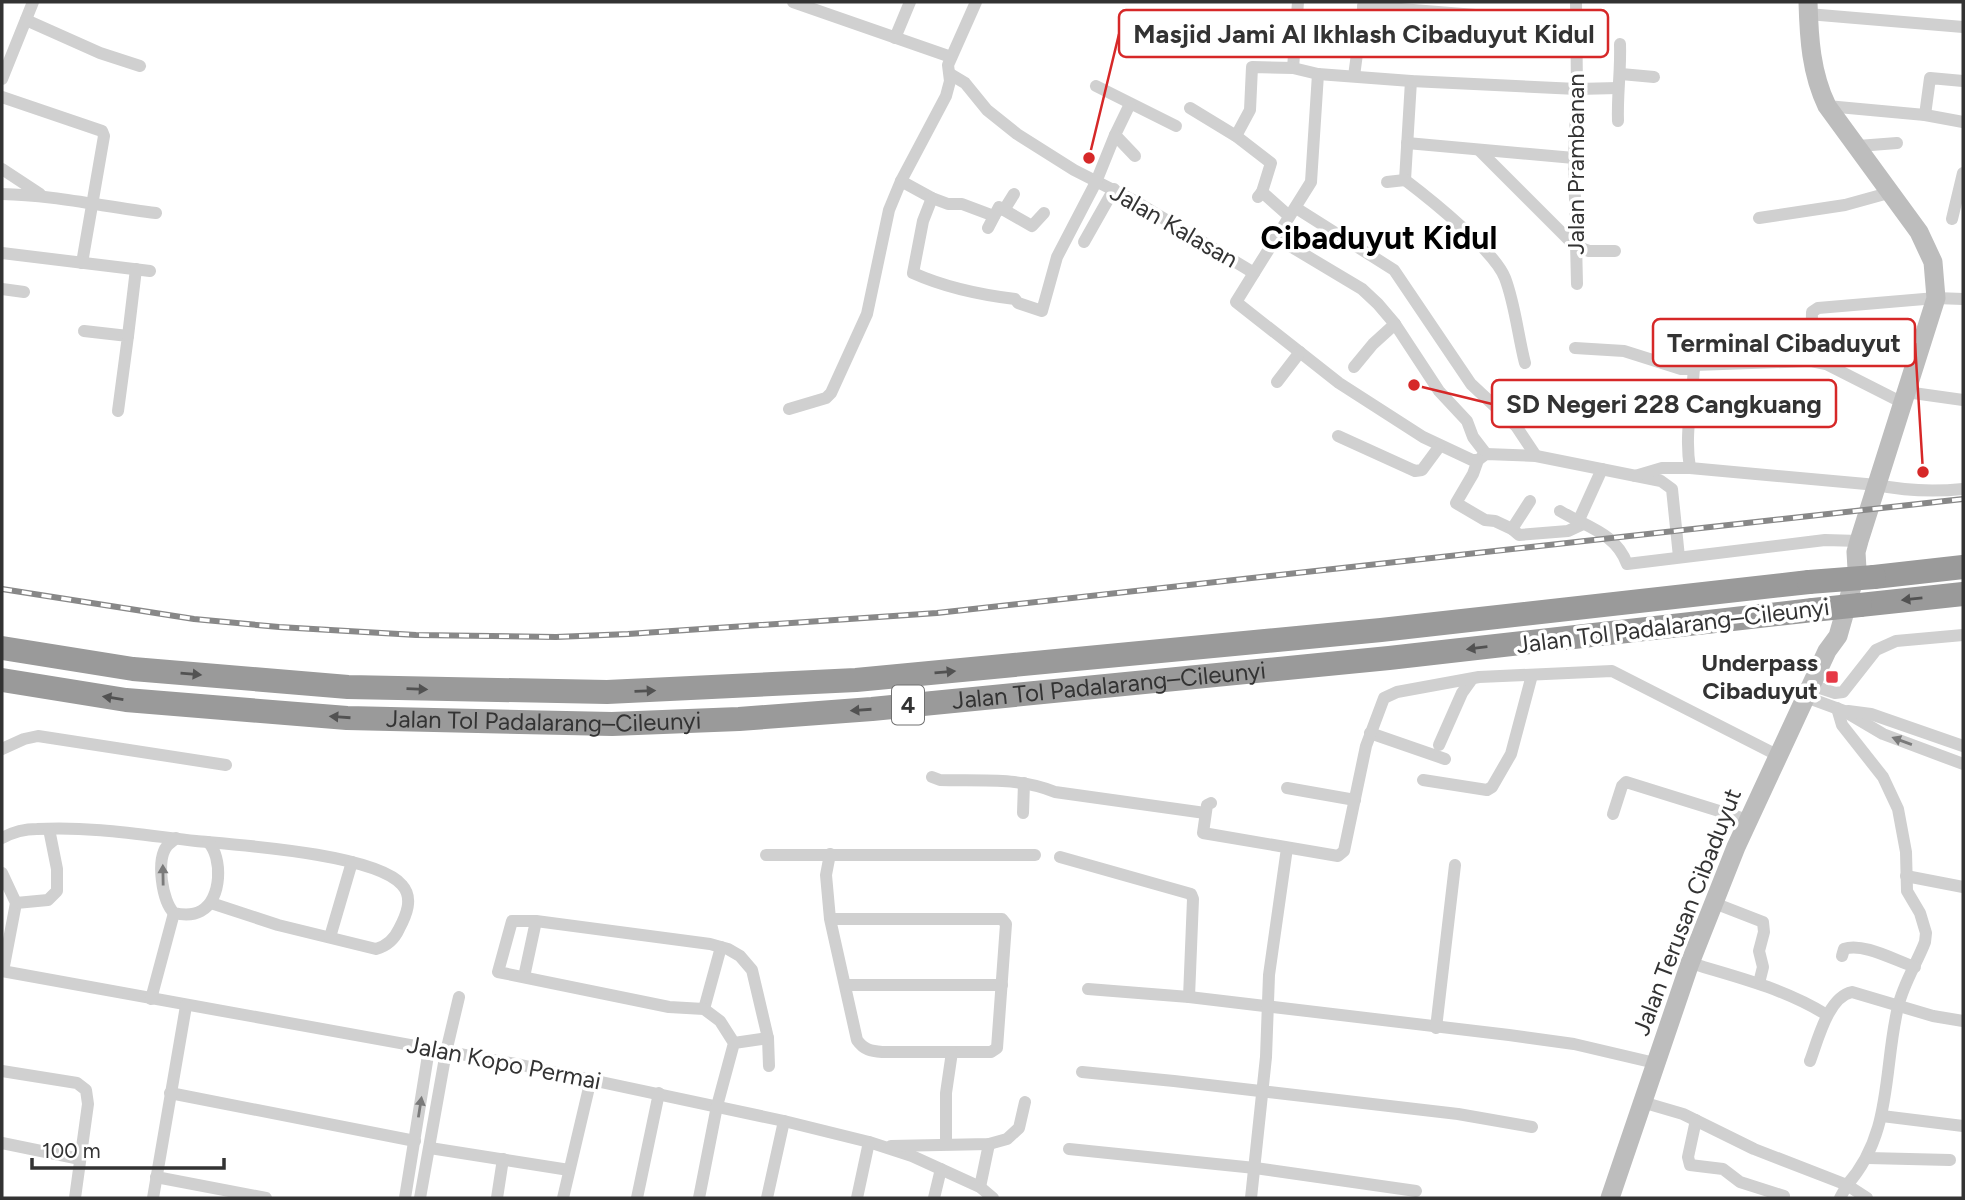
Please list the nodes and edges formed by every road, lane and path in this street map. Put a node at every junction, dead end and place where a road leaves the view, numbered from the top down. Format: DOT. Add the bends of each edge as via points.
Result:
graph roads {
  1 [pos="33,2"];
  2 [pos="793,2"];
  3 [pos="910,2"];
  4 [pos="976,2"];
  5 [pos="1298,2"];
  6 [pos="1576,2"];
  7 [pos="1363,4"];
  8 [pos="1808,8"];
  9 [pos="26,20"];
  10 [pos="1576,23"];
  11 [pos="1963,27"];
  12 [pos="895,38"];
  13 [pos="1620,44"];
  14 [pos="951,57"];
  15 [pos="140,66"];
  16 [pos="1293,68"];
  17 [pos="1318,74"];
  18 [pos="1621,74"];
  19 [pos="953,76"];
  20 [pos="1354,76"];
  21 [pos="1654,77"];
  22 [pos="2,79"];
  23 [pos="1410,80"];
  24 [pos="1963,81"];
  25 [pos="1096,86"];
  26 [pos="1618,88"];
  27 [pos="1577,89"];
  28 [pos="2,97"];
  29 [pos="1130,104"];
  30 [pos="1827,106"];
  31 [pos="1190,108"];
  32 [pos="1926,115"];
  33 [pos="1618,121"];
  34 [pos="1963,122"];
  35 [pos="1176,126"];
  36 [pos="1115,135"];
  37 [pos="1236,136"];
  38 [pos="1407,143"];
  39 [pos="1896,143"];
  40 [pos="1858,146"];
  41 [pos="1480,151"];
  42 [pos="1135,156"];
  43 [pos="1574,158"];
  44 [pos="2,169"];
  45 [pos="1963,173"];
  46 [pos="1405,180"];
  47 [pos="901,181"];
  48 [pos="1096,182"];
  49 [pos="1387,182"];
  50 [pos="1114,189"];
  51 [pos="1892,192"];
  52 [pos="2,194"];
  53 [pos="1014,194"];
  54 [pos="40,195"];
  55 [pos="932,198"];
  56 [pos="92,205"];
  57 [pos="1292,212"];
  58 [pos="156,213"];
  59 [pos="1044,213"];
  60 [pos="995,218"];
  61 [pos="1759,218"];
  62 [pos="1952,219"];
  63 [pos="1275,237"];
  64 [pos="1084,242"];
  65 [pos="1575,246"];
  66 [pos="1615,251"];
  67 [pos="2,253"];
  68 [pos="82,263"];
  69 [pos="1254,273"];
  70 [pos="1577,284"];
  71 [pos="2,289"];
  72 [pos="24,292"];
  73 [pos="1936,298"];
  74 [pos="1963,299"];
  75 [pos="1395,324"];
  76 [pos="84,331"];
  77 [pos="128,336"];
  78 [pos="1575,348"];
  79 [pos="1300,352"];
  80 [pos="1811,361"];
  81 [pos="1525,363"];
  82 [pos="1354,367"];
  83 [pos="1694,369"];
  84 [pos="1277,382"];
  85 [pos="1905,398"];
  86 [pos="1632,399"];
  87 [pos="1963,400"];
  88 [pos="1690,408"];
  89 [pos="789,409"];
  90 [pos="118,411"];
  91 [pos="1338,436"];
  92 [pos="1439,446"];
  93 [pos="1536,456"];
  94 [pos="1482,457"];
  95 [pos="1690,468"];
  96 [pos="1602,469"];
  97 [pos="1635,476"];
  98 [pos="1877,485"];
  99 [pos="1963,489"];
  100 [pos="1530,501"];
  101 [pos="1560,511"];
  102 [pos="1580,523"];
  103 [pos="1512,529"];
  104 [pos="1858,546"];
  105 [pos="1679,557"];
  106 [pos="1963,567"];
  107 [pos="1963,594"];
  108 [pos="1963,635"];
  109 [pos="2,648"];
  110 [pos="1532,675"];
  111 [pos="1472,679"];
  112 [pos="2,680"];
  113 [pos="1809,691"];
  114 [pos="1840,709"];
  115 [pos="1370,733"];
  116 [pos="1439,744"];
  117 [pos="1963,746"];
  118 [pos="2,749"];
  119 [pos="1777,755"];
  120 [pos="1445,759"];
  121 [pos="1963,764"];
  122 [pos="226,765"];
  123 [pos="932,777"];
  124 [pos="1423,780"];
  125 [pos="1024,783"];
  126 [pos="1287,788"];
  127 [pos="1355,800"];
  128 [pos="1023,813"];
  129 [pos="1613,814"];
  130 [pos="1748,820"];
  131 [pos="50,829"];
  132 [pos="2,838"];
  133 [pos="176,838"];
  134 [pos="208,842"];
  135 [pos="1287,848"];
  136 [pos="830,854"];
  137 [pos="766,855"];
  138 [pos="1035,855"];
  139 [pos="1060,857"];
  140 [pos="352,862"];
  141 [pos="1455,865"];
  142 [pos="2,873"];
  143 [pos="1906,876"];
  144 [pos="1963,887"];
  145 [pos="16,903"];
  146 [pos="212,903"];
  147 [pos="1714,903"];
  148 [pos="174,913"];
  149 [pos="830,919"];
  150 [pos="536,921"];
  151 [pos="330,937"];
  152 [pos="721,947"];
  153 [pos="1842,956"];
  154 [pos="1690,963"];
  155 [pos="1915,967"];
  156 [pos="3,971"];
  157 [pos="524,977"];
  158 [pos="1759,983"];
  159 [pos="847,985"];
  160 [pos="1002,985"];
  161 [pos="1088,989"];
  162 [pos="459,997"];
  163 [pos="1189,997"];
  164 [pos="151,999"];
  165 [pos="186,1006"];
  166 [pos="1898,1006"];
  167 [pos="1270,1008"];
  168 [pos="704,1009"];
  169 [pos="1828,1014"];
  170 [pos="1963,1021"];
  171 [pos="1436,1028"];
  172 [pos="768,1038"];
  173 [pos="734,1043"];
  174 [pos="438,1051"];
  175 [pos="952,1052"];
  176 [pos="1810,1061"];
  177 [pos="1656,1063"];
  178 [pos="769,1066"];
  179 [pos="2,1071"];
  180 [pos="1082,1072"];
  181 [pos="591,1079"];
  182 [pos="1262,1092"];
  183 [pos="170,1093"];
  184 [pos="659,1093"];
  185 [pos="1025,1102"];
  186 [pos="1642,1102"];
  187 [pos="717,1106"];
  188 [pos="1882,1116"];
  189 [pos="1696,1120"];
  190 [pos="784,1121"];
  191 [pos="1532,1126"];
  192 [pos="1963,1126"];
  193 [pos="415,1141"];
  194 [pos="2,1143"];
  195 [pos="876,1144"];
  196 [pos="946,1144"];
  197 [pos="989,1144"];
  198 [pos="430,1148"];
  199 [pos="1069,1149"];
  200 [pos="1868,1158"];
  201 [pos="80,1159"];
  202 [pos="503,1159"];
  203 [pos="1950,1160"];
  204 [pos="1255,1167"];
  205 [pos="941,1169"];
  206 [pos="569,1170"];
  207 [pos="156,1177"];
  208 [pos="1847,1185"];
  209 [pos="980,1187"];
  210 [pos="1416,1191"];
  211 [pos="1753,1192"];
  212 [pos="235,1195"];
  213 [pos="1784,1196"];
  214 [pos="75,1198"];
  215 [pos="153,1198"];
  216 [pos="266,1198"];
  217 [pos="405,1198"];
  218 [pos="420,1198"];
  219 [pos="497,1198"];
  220 [pos="564,1198"];
  221 [pos="637,1198"];
  222 [pos="699,1198"];
  223 [pos="767,1198"];
  224 [pos="856,1198"];
  225 [pos="934,1198"];
  226 [pos="993,1198"];
  227 [pos="1251,1198"];
  228 [pos="1610,1198"];
  229 [pos="1840,1198"];
  230 [pos="1867,1198"];
  1 -- 9 [label="street"];
  2 -- 12 [label="street"];
  3 -- 12 [label="street"];
  4 -- 14 [label="street"];
  5 -- 16 [label="street"];
  6 -- 10 [label="street, Jalan Prambanan"];
  7 -- 10 [label="street"];
  7 -- 20 [label="street"];
  8 -- 11 [label="street"];
  8 -- 30 [label="main road" via="1814,70"];
  9 -- 15 [label="street"];
  9 -- 22 [label="street"];
  10 -- 27 [label="street, Jalan Prambanan"];
  12 -- 14 [label="street"];
  13 -- 18 [label="street"];
  14 -- 19 [label="street" via="948,65"];
  16 -- 17 [label="street"];
  16 -- 37 [label="street" via="1252,67 1250,110"];
  17 -- 20 [label="street"];
  17 -- 57 [label="street, Jalan Kalasan" via="1311,182"];
  18 -- 21 [label="street"];
  18 -- 26 [label="street"];
  19 -- 47 [label="street"];
  19 -- 48 [label="street, Jalan Kalasan" via="1017,134"];
  20 -- 23 [label="street"];
  23 -- 27 [label="street"];
  23 -- 38 [label="street"];
  24 -- 32 [label="street" via="1930,78"];
  25 -- 29 [label="street"];
  26 -- 27 [label="street"];
  26 -- 33 [label="street"];
  27 -- 43 [label="street, Jalan Prambanan"];
  28 -- 56 [label="street" via="102,131"];
  29 -- 35 [label="street"];
  29 -- 36 [label="street"];
  30 -- 32 [label="street"];
  30 -- 40 [label="main road"];
  31 -- 37 [label="street"];
  32 -- 34 [label="street"];
  36 -- 42 [label="street"];
  36 -- 48 [label="street"];
  37 -- 57 [label="street" via="1272,164 1260,195"];
  38 -- 41 [label="street"];
  38 -- 46 [label="street"];
  39 -- 40 [label="street"];
  40 -- 51 [label="main road"];
  41 -- 43 [label="street"];
  41 -- 65 [label="street"];
  43 -- 65 [label="street, Jalan Prambanan"];
  44 -- 54 [label="street"];
  45 -- 62 [label="street"];
  46 -- 49 [label="street"];
  46 -- 81 [label="street" via="1436,203 1496,262 1505,278"];
  47 -- 55 [label="street"];
  47 -- 89 [label="street" via="889,210 867,314 835,385 826,398"];
  48 -- 50 [label="street, Jalan Kalasan"];
  48 -- 55 [label="street" via="1058,257 1042,311 1015,299 995,298 913,273"];
  50 -- 64 [label="street"];
  50 -- 69 [label="street, Jalan Kalasan"];
  51 -- 61 [label="street" via="1845,205"];
  51 -- 73 [label="main road" via="1930,253"];
  52 -- 54 [label="street"];
  53 -- 60 [label="street"];
  54 -- 56 [label="street"];
  55 -- 60 [label="street"];
  56 -- 58 [label="street"];
  56 -- 68 [label="street"];
  57 -- 63 [label="street, Jalan Kalasan"];
  57 -- 93 [label="street" via="1394,270 1471,384 1516,426"];
  59 -- 60 [label="street" via="1032,226"];
  63 -- 69 [label="street, Jalan Kalasan"];
  63 -- 75 [label="street" via="1362,289"];
  65 -- 66 [label="street"];
  65 -- 70 [label="street, Jalan Prambanan"];
  67 -- 68 [label="street"];
  68 -- 77 [label="street" via="143,270"];
  69 -- 79 [label="street" via="1236,302"];
  71 -- 72 [label="street"];
  73 -- 74 [label="street"];
  73 -- 80 [label="street" via="1814,309"];
  73 -- 85 [label="main road, Jalan Terusan Cibaduyut"];
  75 -- 82 [label="street"];
  75 -- 94 [label="street" via="1439,391 1467,421"];
  76 -- 77 [label="street"];
  77 -- 90 [label="street"];
  78 -- 83 [label="street" via="1625,351"];
  79 -- 84 [label="street"];
  79 -- 92 [label="street" via="1336,381"];
  80 -- 83 [label="street" via="1704,364"];
  80 -- 85 [label="street"];
  83 -- 88 [label="street"];
  85 -- 87 [label="street"];
  85 -- 98 [label="main road, Jalan Terusan Cibaduyut"];
  86 -- 88 [label="street"];
  88 -- 95 [label="street"];
  91 -- 92 [label="street" via="1415,471 1422,470"];
  92 -- 94 [label="street"];
  93 -- 94 [label="street"];
  93 -- 96 [label="street"];
  94 -- 103 [label="street" via="1456,503"];
  95 -- 97 [label="street" via="1662,468"];
  95 -- 98 [label="street"];
  96 -- 97 [label="street"];
  96 -- 102 [label="street"];
  97 -- 105 [label="street" via="1661,481 1672,489"];
  98 -- 99 [label="street" via="1905,491"];
  98 -- 104 [label="main road, Jalan Terusan Cibaduyut"];
  100 -- 103 [label="street"];
  101 -- 102 [label="street"];
  102 -- 103 [label="street" via="1569,531 1530,535"];
  102 -- 105 [label="street" via="1596,528 1618,546 1627,564"];
  104 -- 105 [label="street" via="1825,540"];
  104 -- 113 [label="main road, Jalan Terusan Cibaduyut" via="1845,568 1827,651"];
  109 -- 106 [label="highway, Jalan Tol Padalarang–Cileunyi / 4, one-way, bridge" via="133,669 348,687 619,692 856,680 1381,630"];
  107 -- 112 [label="highway, Jalan Tol Padalarang–Cileunyi / 4, one-way, bridge" via="1389,659 739,719 612,724 347,718 126,700"];
  108 -- 113 [label="street" via="1896,641 1875,650 1843,692"];
  110 -- 111 [label="street"];
  110 -- 119 [label="street" via="1612,671"];
  110 -- 124 [label="street" via="1511,754 1492,786 1487,790"];
  111 -- 115 [label="street" via="1388,694"];
  111 -- 116 [label="street"];
  113 -- 114 [label="street"];
  113 -- 119 [label="main road, Jalan Terusan Cibaduyut"];
  114 -- 117 [label="street" via="1871,714"];
  121 -- 114 [label="street, one-way" via="1883,734"];
  114 -- 143 [label="street" via="1842,725 1891,792 1903,831"];
  115 -- 120 [label="street"];
  115 -- 127 [label="street"];
  118 -- 122 [label="street" via="37,736"];
  119 -- 130 [label="main road, Jalan Terusan Cibaduyut"];
  123 -- 125 [label="street"];
  125 -- 128 [label="street"];
  125 -- 135 [label="street" via="1055,792 1208,808 1203,833"];
  126 -- 127 [label="street"];
  127 -- 135 [label="street" via="1341,855"];
  129 -- 130 [label="street" via="1626,782"];
  130 -- 147 [label="main road, Jalan Terusan Cibaduyut"];
  131 -- 132 [label="street"];
  131 -- 133 [label="street" via="97,828"];
  131 -- 145 [label="street" via="57,891 48,900"];
  133 -- 134 [label="street"];
  148 -- 133 [label="street, one-way" via="166,902 162,865 167,847"];
  134 -- 140 [label="street" via="256,845"];
  134 -- 146 [label="street" via="218,860"];
  135 -- 167 [label="street" via="1269,975"];
  136 -- 137 [label="street"];
  136 -- 138 [label="street"];
  136 -- 149 [label="street" via="826,876"];
  139 -- 163 [label="street" via="1191,894"];
  140 -- 151 [label="street"];
  140 -- 151 [label="street" via="401,883 408,894 406,913 396,937 382,947"];
  141 -- 171 [label="street"];
  142 -- 145 [label="street"];
  143 -- 144 [label="street"];
  143 -- 155 [label="street" via="1907,891 1926,933"];
  145 -- 156 [label="street"];
  146 -- 148 [label="street" via="188,915"];
  146 -- 151 [label="street"];
  147 -- 154 [label="main road, Jalan Terusan Cibaduyut"];
  147 -- 158 [label="street" via="1763,922"];
  148 -- 164 [label="street"];
  149 -- 159 [label="street"];
  149 -- 160 [label="street" via="1002,919 1006,924"];
  150 -- 152 [label="street"];
  150 -- 157 [label="street"];
  150 -- 157 [label="street" via="512,921 498,972"];
  152 -- 168 [label="street"];
  152 -- 172 [label="street" via="740,956 752,970"];
  153 -- 155 [label="street" via="1849,947 1867,949"];
  154 -- 158 [label="street"];
  154 -- 177 [label="main road, Jalan Terusan Cibaduyut"];
  155 -- 166 [label="street"];
  156 -- 164 [label="street, Jalan Kopo Permai"];
  157 -- 168 [label="street" via="669,1007"];
  158 -- 169 [label="street"];
  159 -- 160 [label="street"];
  159 -- 175 [label="street" via="862,1046 883,1052"];
  160 -- 175 [label="street" via="997,1048"];
  161 -- 163 [label="street"];
  162 -- 174 [label="street"];
  163 -- 167 [label="street"];
  164 -- 165 [label="street, Jalan Kopo Permai"];
  165 -- 174 [label="street, Jalan Kopo Permai"];
  165 -- 183 [label="street"];
  166 -- 169 [label="street" via="1852,992 1844,994"];
  166 -- 170 [label="street"];
  166 -- 188 [label="street"];
  167 -- 171 [label="street"];
  167 -- 182 [label="street"];
  168 -- 173 [label="street" via="720,1021"];
  169 -- 176 [label="street"];
  171 -- 177 [label="street" via="1574,1044"];
  172 -- 173 [label="street"];
  172 -- 178 [label="street"];
  173 -- 187 [label="street"];
  174 -- 181 [label="street, Jalan Kopo Permai"];
  193 -- 174 [label="street, one-way"];
  174 -- 198 [label="street"];
  175 -- 196 [label="street"];
  177 -- 186 [label="main road, Jalan Terusan Cibaduyut"];
  179 -- 201 [label="street" via="83,1087 88,1104"];
  180 -- 182 [label="street"];
  181 -- 184 [label="street, Jalan Kopo Permai"];
  181 -- 206 [label="street"];
  182 -- 191 [label="street"];
  182 -- 204 [label="street"];
  183 -- 193 [label="street"];
  183 -- 207 [label="street"];
  184 -- 187 [label="street, Jalan Kopo Permai"];
  184 -- 221 [label="street"];
  185 -- 197 [label="street" via="1014,1135"];
  186 -- 189 [label="street"];
  186 -- 228 [label="main road, Jalan Terusan Cibaduyut"];
  187 -- 190 [label="street, Jalan Kopo Permai"];
  187 -- 222 [label="street"];
  188 -- 192 [label="street"];
  188 -- 200 [label="street"];
  189 -- 208 [label="street" via="1754,1149"];
  189 -- 211 [label="street" via="1690,1165 1723,1170"];
  190 -- 195 [label="street, Jalan Kopo Permai"];
  190 -- 223 [label="street"];
  193 -- 217 [label="street"];
  194 -- 201 [label="street"];
  195 -- 196 [label="street"];
  195 -- 205 [label="street, Jalan Kopo Permai"];
  195 -- 224 [label="street"];
  196 -- 197 [label="street"];
  197 -- 209 [label="street"];
  198 -- 202 [label="street"];
  198 -- 218 [label="street"];
  199 -- 204 [label="street"];
  200 -- 203 [label="street"];
  200 -- 208 [label="street"];
  201 -- 214 [label="street"];
  202 -- 206 [label="street"];
  202 -- 219 [label="street"];
  204 -- 210 [label="street"];
  204 -- 227 [label="street"];
  205 -- 209 [label="street, Jalan Kopo Permai"];
  205 -- 225 [label="street"];
  206 -- 220 [label="street"];
  207 -- 212 [label="street"];
  207 -- 215 [label="street"];
  208 -- 229 [label="street"];
  208 -- 230 [label="street"];
  209 -- 226 [label="street, Jalan Kopo Permai"];
  211 -- 213 [label="street"];
  212 -- 216 [label="street"];
}
